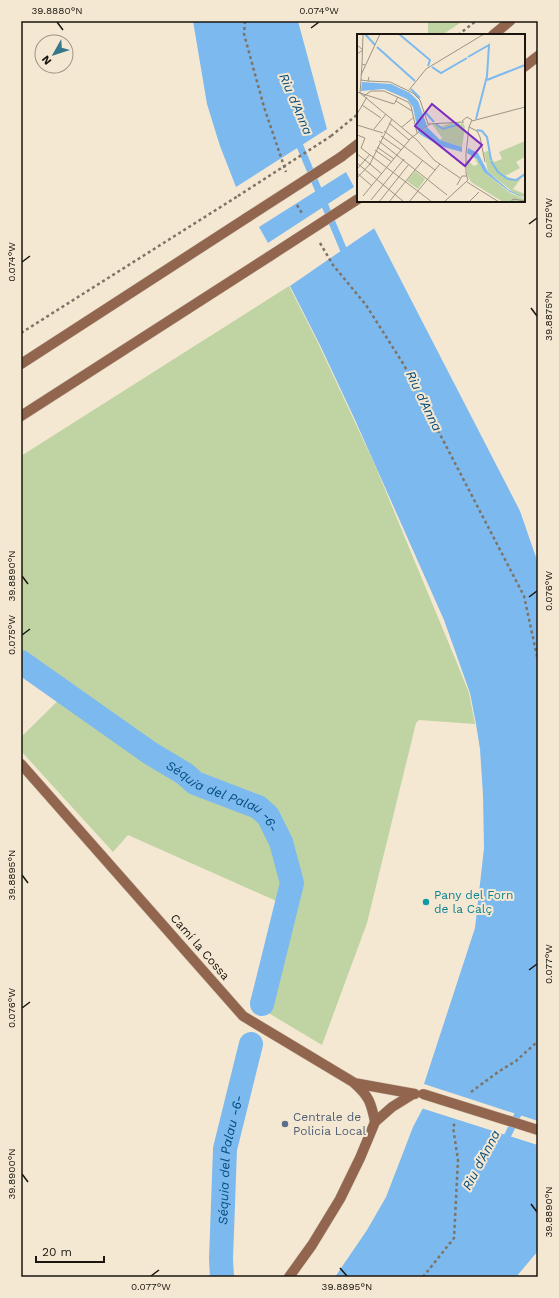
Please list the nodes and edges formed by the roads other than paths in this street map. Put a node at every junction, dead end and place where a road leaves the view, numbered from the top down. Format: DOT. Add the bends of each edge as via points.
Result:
graph roads {
  1 [pos="510,21"];
  2 [pos="494,34"];
  3 [pos="538,56"];
  4 [pos="525,66"];
  5 [pos="357,145"];
  6 [pos="357,200"];
  7 [pos="21,364"];
  8 [pos="21,416"];
  9 [pos="21,764"];
  10 [pos="354,1082"];
  11 [pos="418,1094"];
  12 [pos="375,1122"];
  13 [pos="538,1130"];
  14 [pos="289,1277"];
  1 -- 2 [label="main road"];
  3 -- 4 [label="main road"];
  5 -- 7 [label="main road, bridge"];
  6 -- 8 [label="main road, bridge"];
  9 -- 10 [label="main road, Camí la Cossa" via="243,1016"];
  10 -- 11 [label="main road"];
  10 -- 12 [label="main road, Camí la Cossa" via="365,1092 372,1106"];
  11 -- 12 [label="main road" via="392,1107"];
  11 -- 13 [label="main road, bridge"];
  12 -- 14 [label="main road" via="340,1199"];
}
